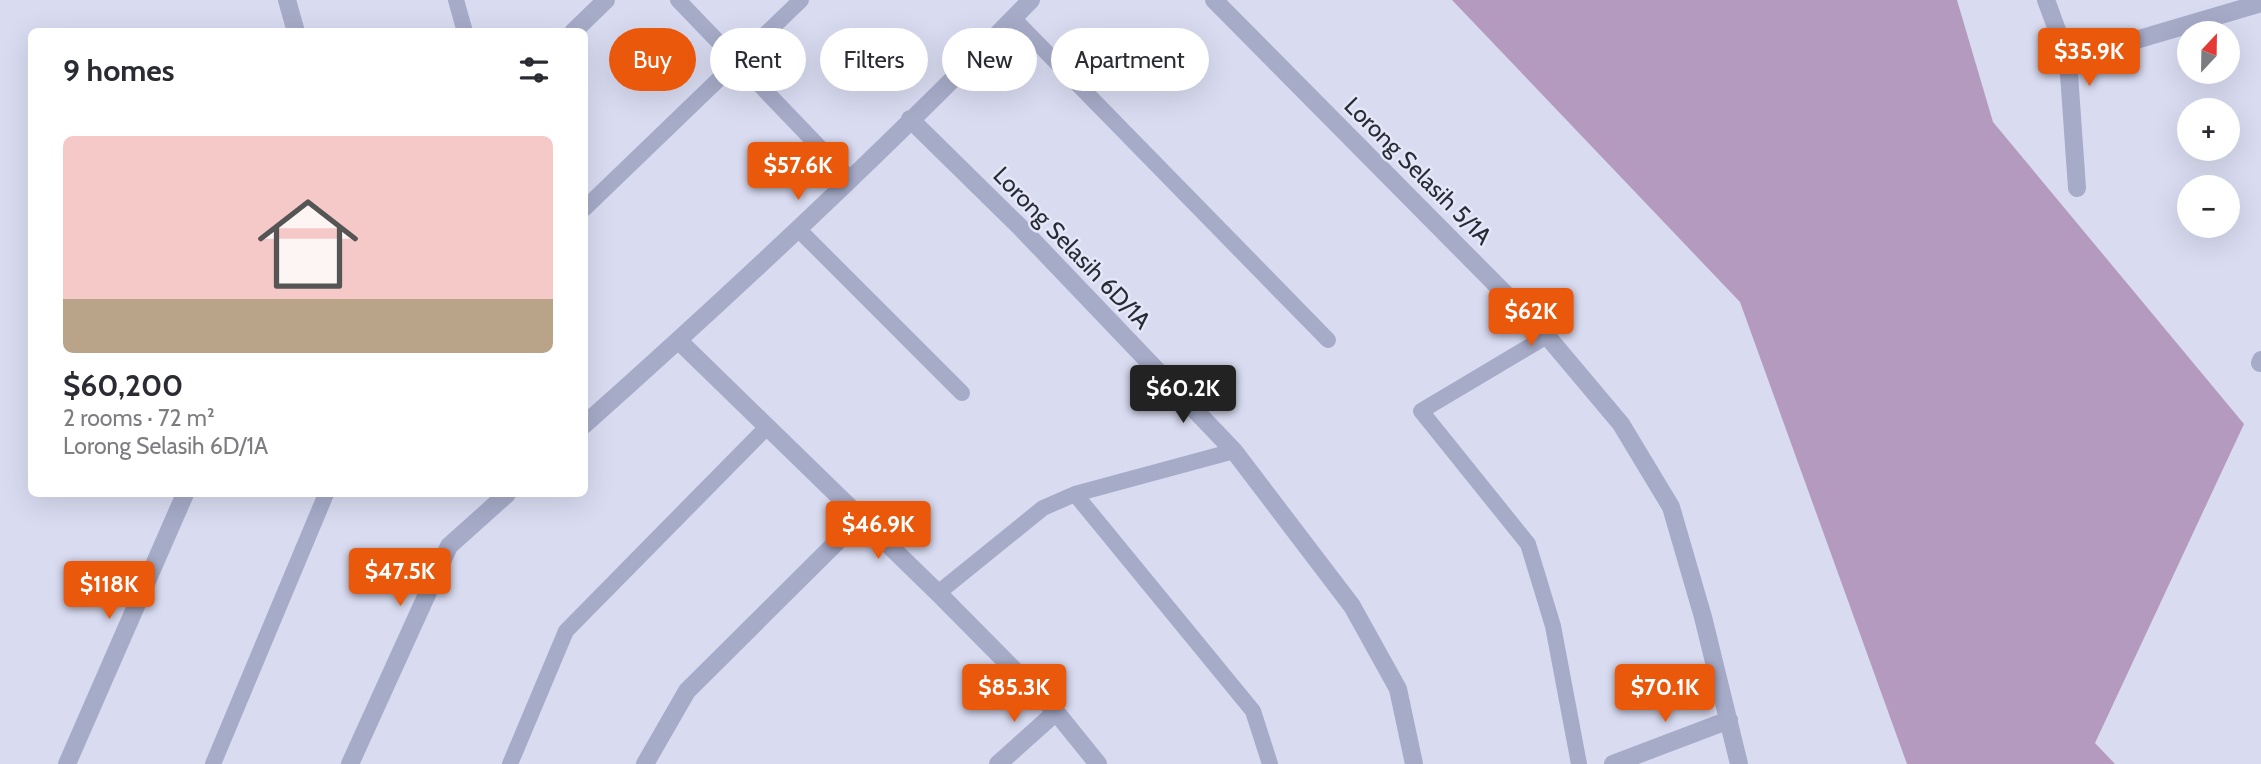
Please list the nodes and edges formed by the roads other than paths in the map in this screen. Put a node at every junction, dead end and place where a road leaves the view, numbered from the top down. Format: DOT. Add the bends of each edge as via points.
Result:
graph roads {
  1 [pos="287,0"];
  2 [pos="456,0"];
  3 [pos="606,0"];
  4 [pos="678,0"];
  5 [pos="801,0"];
  6 [pos="1031,0"];
  7 [pos="1214,0"];
  8 [pos="2046,0"];
  9 [pos="2261,3"];
  10 [pos="1013,18"];
  11 [pos="295,28"];
  12 [pos="464,28"];
  13 [pos="577,28"];
  14 [pos="772,28"];
  15 [pos="710,33"];
  16 [pos="2068,60"];
  17 [pos="710,87"];
  18 [pos="766,91"];
  19 [pos="910,119"];
  20 [pos="850,179"];
  21 [pos="2077,188"];
  22 [pos="588,205"];
  23 [pos="798,229"];
  24 [pos="1547,336"];
  25 [pos="1328,340"];
  26 [pos="679,341"];
  27 [pos="962,393"];
  28 [pos="588,421"];
  29 [pos="767,427"];
  30 [pos="1234,451"];
  31 [pos="1074,494"];
  32 [pos="185,497"];
  33 [pos="325,497"];
  34 [pos="504,497"];
  35 [pos="862,517"];
  36 [pos="938,593"];
  37 [pos="1056,712"];
  38 [pos="1730,720"];
  39 [pos="67,764"];
  40 [pos="213,764"];
  41 [pos="350,764"];
  42 [pos="510,764"];
  43 [pos="646,764"];
  44 [pos="998,764"];
  45 [pos="1098,764"];
  46 [pos="1270,764"];
  47 [pos="1414,764"];
  48 [pos="1579,764"];
  49 [pos="1613,764"];
  50 [pos="1739,764"];
  1 -- 11 [label="street"];
  2 -- 12 [label="lane"];
  3 -- 13 [label="street"];
  4 -- 15 [label="lane"];
  5 -- 14 [label="lane"];
  6 -- 10 [label="street"];
  7 -- 24 [label="street, Lorong Selasih 5/1A"];
  8 -- 16 [label="street"];
  9 -- 16 [label="street"];
  10 -- 19 [label="street"];
  10 -- 25 [label="lane"];
  16 -- 21 [label="street"];
  17 -- 22 [label="lane"];
  18 -- 20 [label="lane"];
  19 -- 20 [label="street"];
  19 -- 30 [label="street, Lorong Selasih 6D/1A"];
  20 -- 23 [label="street"];
  23 -- 26 [label="street"];
  23 -- 27 [label="lane"];
  24 -- 38 [label="street, Lorong Selasih 5/1A" via="1621,424 1671,508"];
  24 -- 48 [label="lane" via="1421,411 1528,544 1553,626"];
  26 -- 28 [label="street"];
  26 -- 29 [label="street"];
  29 -- 35 [label="street"];
  29 -- 42 [label="lane" via="566,631"];
  30 -- 31 [label="lane"];
  30 -- 47 [label="street, Lorong Selasih 6D/1A" via="1352,606 1398,688"];
  31 -- 36 [label="lane" via="1044,508"];
  31 -- 46 [label="lane" via="1253,711"];
  32 -- 39 [label="street"];
  33 -- 40 [label="lane"];
  34 -- 41 [label="street" via="449,546"];
  35 -- 36 [label="street"];
  35 -- 43 [label="street" via="687,691"];
  36 -- 37 [label="street"];
  37 -- 44 [label="street"];
  37 -- 45 [label="street"];
  38 -- 49 [label="street"];
  38 -- 50 [label="street, Lorong Selasih 5/1A"];
}
